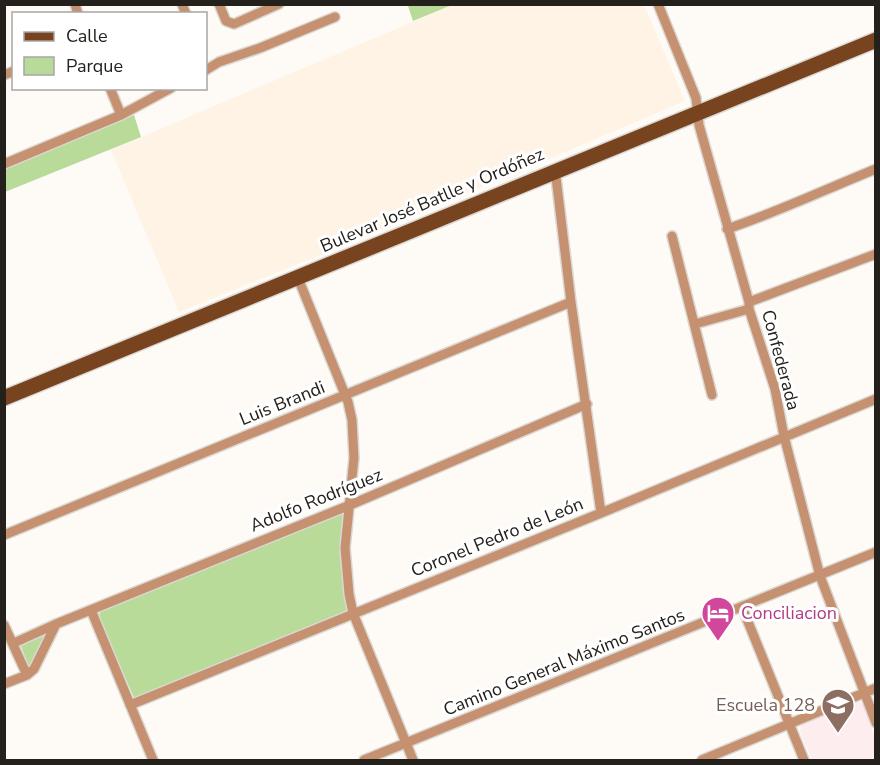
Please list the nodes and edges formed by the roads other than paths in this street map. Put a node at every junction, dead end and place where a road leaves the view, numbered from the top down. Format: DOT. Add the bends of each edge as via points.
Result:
graph roads {
  1 [pos="219,4"];
  2 [pos="279,4"];
  3 [pos="658,4"];
  4 [pos="335,17"];
  5 [pos="876,40"];
  6 [pos="208,68"];
  7 [pos="111,90"];
  8 [pos="167,90"];
  9 [pos="698,111"];
  10 [pos="121,115"];
  11 [pos="4,164"];
  12 [pos="876,169"];
  13 [pos="555,170"];
  14 [pos="727,229"];
  15 [pos="672,236"];
  16 [pos="876,254"];
  17 [pos="298,278"];
  18 [pos="571,302"];
  19 [pos="749,305"];
  20 [pos="695,324"];
  21 [pos="345,395"];
  22 [pos="712,395"];
  23 [pos="4,398"];
  24 [pos="876,399"];
  25 [pos="587,404"];
  26 [pos="784,436"];
  27 [pos="350,505"];
  28 [pos="602,513"];
  29 [pos="4,535"];
  30 [pos="876,552"];
  31 [pos="820,576"];
  32 [pos="742,607"];
  33 [pos="91,610"];
  34 [pos="353,613"];
  35 [pos="57,624"];
  36 [pos="4,625"];
  37 [pos="14,643"];
  38 [pos="27,675"];
  39 [pos="4,684"];
  40 [pos="876,688"];
  41 [pos="864,693"];
  42 [pos="130,705"];
  43 [pos="876,723"];
  44 [pos="789,724"];
  45 [pos="406,743"];
  46 [pos="153,760"];
  47 [pos="364,760"];
  48 [pos="413,760"];
  49 [pos="702,760"];
  50 [pos="804,760"];
  1 -- 2 [label="street" via="226,21 234,24"];
  3 -- 9 [label="street, Confederada"];
  4 -- 6 [label="street"];
  5 -- 9 [label="main road, Bulevar José Batlle y Ordóñez"];
  7 -- 10 [label="street"];
  8 -- 10 [label="street"];
  9 -- 13 [label="main road, Bulevar José Batlle y Ordóñez"];
  9 -- 14 [label="street, Confederada"];
  10 -- 11 [label="street"];
  12 -- 14 [label="street"];
  13 -- 17 [label="main road, Bulevar José Batlle y Ordóñez"];
  13 -- 18 [label="street"];
  14 -- 19 [label="street, Confederada"];
  15 -- 20 [label="street"];
  16 -- 19 [label="street"];
  17 -- 21 [label="street"];
  17 -- 23 [label="main road, Bulevar José Batlle y Ordóñez"];
  18 -- 21 [label="street, Luis Brandi"];
  18 -- 25 [label="street"];
  19 -- 20 [label="street"];
  19 -- 26 [label="street, Confederada" via="775,389"];
  20 -- 22 [label="street"];
  21 -- 27 [label="street" via="353,436"];
  21 -- 29 [label="street, Luis Brandi"];
  24 -- 26 [label="street, Coronel Pedro de León"];
  25 -- 27 [label="street, Adolfo Rodríguez"];
  25 -- 28 [label="street"];
  26 -- 28 [label="street, Coronel Pedro de León"];
  26 -- 31 [label="street, Confederada"];
  27 -- 33 [label="street, Adolfo Rodríguez"];
  27 -- 34 [label="street" via="345,557"];
  28 -- 34 [label="street, Coronel Pedro de León"];
  30 -- 31 [label="street, Camino General Máximo Santos"];
  31 -- 32 [label="street, Camino General Máximo Santos"];
  31 -- 41 [label="street, Confederada"];
  32 -- 44 [label="street"];
  32 -- 45 [label="street, Camino General Máximo Santos"];
  33 -- 35 [label="street, Adolfo Rodríguez"];
  33 -- 42 [label="street"];
  34 -- 42 [label="street, Coronel Pedro de León"];
  34 -- 45 [label="street"];
  35 -- 37 [label="street, Adolfo Rodríguez"];
  35 -- 38 [label="street"];
  36 -- 37 [label="street"];
  37 -- 38 [label="street"];
  38 -- 39 [label="street"];
  40 -- 41 [label="street"];
  41 -- 43 [label="street, Confederada"];
  41 -- 44 [label="street"];
  42 -- 46 [label="street"];
  44 -- 49 [label="street"];
  44 -- 50 [label="street"];
  45 -- 47 [label="street, Camino General Máximo Santos"];
  45 -- 48 [label="street"];
}
